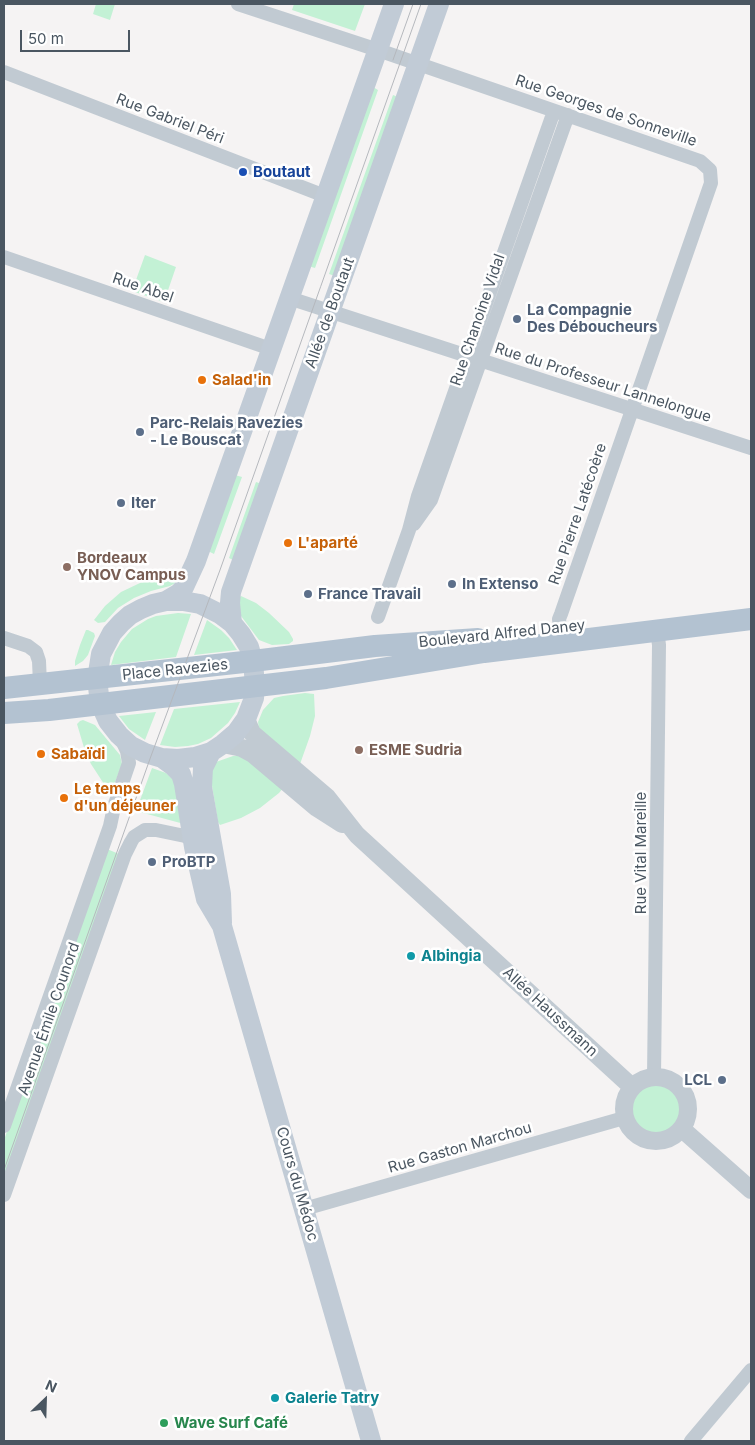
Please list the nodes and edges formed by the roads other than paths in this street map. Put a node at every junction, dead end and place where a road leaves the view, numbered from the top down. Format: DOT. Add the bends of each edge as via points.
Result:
graph roads {
  1 [pos="238,4"];
  2 [pos="394,4"];
  3 [pos="440,4"];
  4 [pos="378,50"];
  5 [pos="418,64"];
  6 [pos="4,72"];
  7 [pos="554,111"];
  8 [pos="568,115"];
  9 [pos="325,196"];
  10 [pos="4,257"];
  11 [pos="289,298"];
  12 [pos="330,312"];
  13 [pos="271,349"];
  14 [pos="474,359"];
  15 [pos="632,410"];
  16 [pos="751,448"];
  17 [pos="166,601"];
  18 [pos="751,606"];
  19 [pos="378,617"];
  20 [pos="751,619"];
  21 [pos="232,623"];
  22 [pos="560,629"];
  23 [pos="657,630"];
  24 [pos="4,638"];
  25 [pos="253,661"];
  26 [pos="96,679"];
  27 [pos="40,684"];
  28 [pos="256,686"];
  29 [pos="4,688"];
  30 [pos="100,704"];
  31 [pos="4,713"];
  32 [pos="246,719"];
  33 [pos="119,736"];
  34 [pos="217,748"];
  35 [pos="162,758"];
  36 [pos="357,834"];
  37 [pos="193,841"];
  38 [pos="103,845"];
  39 [pos="222,926"];
  40 [pos="654,1077"];
  41 [pos="632,1087"];
  42 [pos="624,1118"];
  43 [pos="4,1126"];
  44 [pos="682,1129"];
  45 [pos="751,1190"];
  46 [pos="4,1195"];
  47 [pos="304,1209"];
  48 [pos="751,1370"];
  49 [pos="371,1441"];
  50 [pos="691,1441"];
  1 -- 4 [label="street, Rue Georges de Sonneville"];
  2 -- 4 [label="main road"];
  3 -- 5 [label="main road, Allée de Boutaut"];
  4 -- 5 [label="street, Rue Georges de Sonneville"];
  4 -- 9 [label="main road"];
  5 -- 7 [label="street, Rue Georges de Sonneville"];
  5 -- 12 [label="main road, Allée de Boutaut"];
  6 -- 9 [label="street, Rue Gabriel Péri"];
  7 -- 8 [label="street, Rue Georges de Sonneville"];
  7 -- 14 [label="street, Rue Chanoine Vidal"];
  8 -- 14 [label="street, Rue Chanoine Vidal"];
  8 -- 15 [label="street, Rue Georges de Sonneville" via="700,161 710,170 711,183"];
  9 -- 11 [label="main road"];
  10 -- 13 [label="street, Rue Abel"];
  11 -- 12 [label="street, Rue du Professeur Lannelongue"];
  11 -- 13 [label="main road"];
  12 -- 14 [label="street, Rue du Professeur Lannelongue"];
  12 -- 21 [label="main road, Allée de Boutaut" via="231,592"];
  13 -- 17 [label="main road" via="196,561 183,588"];
  14 -- 15 [label="street, Rue du Professeur Lannelongue"];
  14 -- 19 [label="street, Rue Chanoine Vidal" via="431,500 409,530"];
  15 -- 16 [label="street, Rue du Professeur Lannelongue"];
  15 -- 22 [label="street, Rue Pierre Latécoère" via="561,614"];
  17 -- 21 [label="main road, Place Ravezies" via="200,604"];
  17 -- 26 [label="main road, Place Ravezies" via="141,609 120,623 101,654"];
  18 -- 22 [label="main road, Boulevard Alfred Daney"];
  20 -- 23 [label="main road, Boulevard Alfred Daney"];
  21 -- 25 [label="main road, Place Ravezies" via="245,641"];
  22 -- 25 [label="main road, Boulevard Alfred Daney"];
  23 -- 28 [label="main road, Boulevard Alfred Daney"];
  23 -- 40 [label="street, Rue Vital Mareille"];
  24 -- 27 [label="street" via="36,652"];
  25 -- 26 [label="main road, Place Ravezies"];
  25 -- 28 [label="main road, Place Ravezies"];
  26 -- 27 [label="main road"];
  26 -- 30 [label="main road, Place Ravezies"];
  27 -- 29 [label="main road"];
  28 -- 30 [label="main road, Place Ravezies"];
  28 -- 32 [label="main road, Place Ravezies"];
  30 -- 31 [label="main road"];
  30 -- 33 [label="main road, Place Ravezies"];
  32 -- 34 [label="main road, Place Ravezies" via="236,733"];
  32 -- 36 [label="street, Allée Haussmann" via="252,734 327,797"];
  33 -- 35 [label="main road, Place Ravezies" via="131,746"];
  33 -- 38 [label="street, Place Ravezies" via="129,763"];
  34 -- 35 [label="main road, Place Ravezies" via="195,757"];
  34 -- 36 [label="street, Allée Haussmann" via="242,748 253,754 317,808"];
  34 -- 39 [label="main road, Cours du Médoc" via="203,768 202,787 221,894"];
  35 -- 37 [label="main road, Cours du Médoc" via="181,774"];
  36 -- 41 [label="street, Allée Haussmann"];
  37 -- 39 [label="main road, Cours du Médoc" via="206,899"];
  37 -- 46 [label="street, Avenue Émile Counord" via="185,836 156,830 145,830 134,837 125,854"];
  38 -- 43 [label="street, Avenue Émile Counord"];
  39 -- 47 [label="main road, Cours du Médoc"];
  40 -- 41 [label="street"];
  40 -- 44 [label="street" via="674,1082 687,1098 688,1118"];
  41 -- 42 [label="street" via="624,1102"];
  42 -- 44 [label="street" via="635,1134 652,1142 662,1142"];
  42 -- 47 [label="street, Rue Gaston Marchou"];
  44 -- 45 [label="street"];
  47 -- 49 [label="main road, Cours du Médoc"];
  48 -- 50 [label="street"];
}
